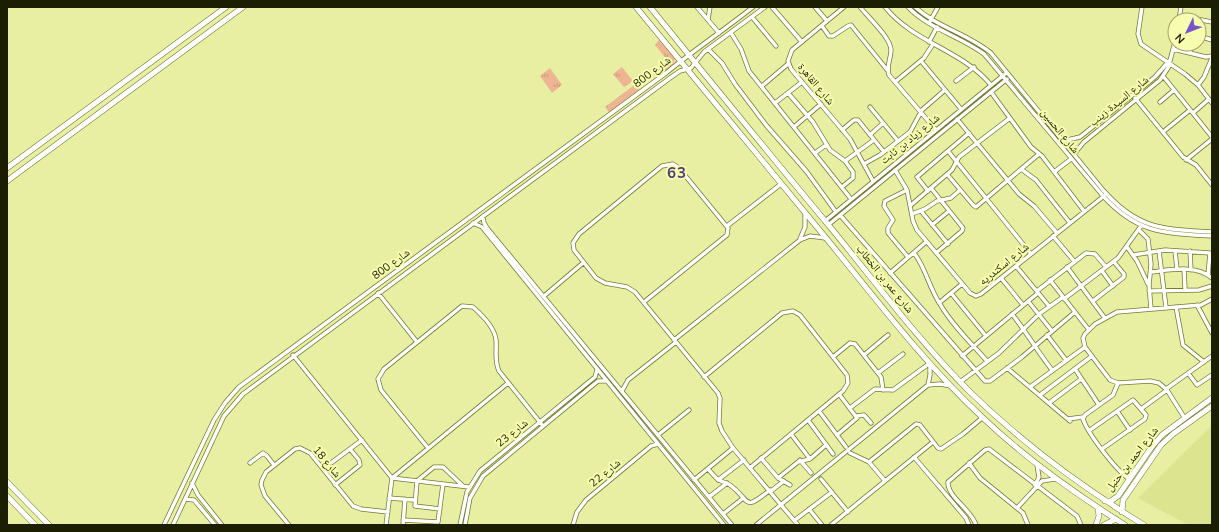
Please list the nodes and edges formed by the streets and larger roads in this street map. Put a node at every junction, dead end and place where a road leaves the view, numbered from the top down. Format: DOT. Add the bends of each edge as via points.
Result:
graph roads {
  1 [pos="226,7"];
  2 [pos="243,7"];
  3 [pos="636,7"];
  4 [pos="650,7"];
  5 [pos="697,7"];
  6 [pos="710,7"];
  7 [pos="765,7"];
  8 [pos="772,7"];
  9 [pos="815,7"];
  10 [pos="844,7"];
  11 [pos="860,7"];
  12 [pos="885,7"];
  13 [pos="908,7"];
  14 [pos="915,7"];
  15 [pos="938,7"];
  16 [pos="1142,7"];
  17 [pos="751,8"];
  18 [pos="752,17"];
  19 [pos="931,19"];
  20 [pos="708,20"];
  21 [pos="827,21"];
  22 [pos="929,23"];
  23 [pos="822,26"];
  24 [pos="937,27"];
  25 [pos="719,33"];
  26 [pos="731,33"];
  27 [pos="802,42"];
  28 [pos="931,43"];
  29 [pos="776,46"];
  30 [pos="702,47"];
  31 [pos="707,50"];
  32 [pos="1172,52"];
  33 [pos="1186,52"];
  34 [pos="1190,53"];
  35 [pos="688,54"];
  36 [pos="1212,57"];
  37 [pos="680,61"];
  38 [pos="921,61"];
  39 [pos="1169,61"];
  40 [pos="696,63"];
  41 [pos="788,64"];
  42 [pos="974,67"];
  43 [pos="687,70"];
  44 [pos="888,72"];
  45 [pos="1007,72"];
  46 [pos="1003,75"];
  47 [pos="1010,76"];
  48 [pos="1163,76"];
  49 [pos="1006,79"];
  50 [pos="956,81"];
  51 [pos="802,82"];
  52 [pos="896,82"];
  53 [pos="991,85"];
  54 [pos="1198,85"];
  55 [pos="762,86"];
  56 [pos="945,90"];
  57 [pos="1174,90"];
  58 [pos="788,92"];
  59 [pos="991,92"];
  60 [pos="1133,95"];
  61 [pos="1136,99"];
  62 [pos="1211,101"];
  63 [pos="1160,102"];
  64 [pos="775,103"];
  65 [pos="821,104"];
  66 [pos="870,107"];
  67 [pos="961,109"];
  68 [pos="1191,111"];
  69 [pos="921,112"];
  70 [pos="807,115"];
  71 [pos="1010,118"];
  72 [pos="957,120"];
  73 [pos="883,124"];
  74 [pos="794,127"];
  75 [pos="842,130"];
  76 [pos="935,130"];
  77 [pos="1163,132"];
  78 [pos="969,133"];
  79 [pos="939,134"];
  80 [pos="870,135"];
  81 [pos="1212,138"];
  82 [pos="874,140"];
  83 [pos="898,141"];
  84 [pos="1063,141"];
  85 [pos="977,143"];
  86 [pos="826,145"];
  87 [pos="764,147"];
  88 [pos="948,151"];
  89 [pos="857,152"];
  90 [pos="884,152"];
  91 [pos="756,153"];
  92 [pos="815,153"];
  93 [pos="1039,154"];
  94 [pos="1074,154"];
  95 [pos="1071,159"];
  96 [pos="1186,160"];
  97 [pos="845,161"];
  98 [pos="957,162"];
  99 [pos="864,164"];
  100 [pos="7,168"];
  101 [pos="1021,169"];
  102 [pos="895,170"];
  103 [pos="1054,172"];
  104 [pos="947,174"];
  105 [pos="7,181"];
  106 [pos="519,181"];
  107 [pos="873,181"];
  108 [pos="1008,181"];
  109 [pos="781,184"];
  110 [pos="1212,184"];
  111 [pos="875,186"];
  112 [pos="523,187"];
  113 [pos="842,187"];
  114 [pos="931,188"];
  115 [pos="907,190"];
  116 [pos="960,190"];
  117 [pos="928,191"];
  118 [pos="1105,195"];
  119 [pos="851,199"];
  120 [pos="987,199"];
  121 [pos="941,200"];
  122 [pos="911,205"];
  123 [pos="949,210"];
  124 [pos="921,211"];
  125 [pos="836,212"];
  126 [pos="1084,212"];
  127 [pos="805,213"];
  128 [pos="912,214"];
  129 [pos="840,215"];
  130 [pos="483,216"];
  131 [pos="826,223"];
  132 [pos="1070,223"];
  133 [pos="473,224"];
  134 [pos="932,225"];
  135 [pos="727,226"];
  136 [pos="1140,228"];
  137 [pos="1170,232"];
  138 [pos="1212,232"];
  139 [pos="1057,233"];
  140 [pos="1053,236"];
  141 [pos="1212,236"];
  142 [pos="827,238"];
  143 [pos="800,240"];
  144 [pos="437,242"];
  145 [pos="926,242"];
  146 [pos="948,244"];
  147 [pos="441,247"];
  148 [pos="1127,247"];
  149 [pos="1159,251"];
  150 [pos="1175,251"];
  151 [pos="1190,251"];
  152 [pos="1150,252"];
  153 [pos="914,253"];
  154 [pos="936,254"];
  155 [pos="1032,254"];
  156 [pos="1132,255"];
  157 [pos="908,257"];
  158 [pos="1074,261"];
  159 [pos="1114,262"];
  160 [pos="584,263"];
  161 [pos="1016,266"];
  162 [pos="1067,267"];
  163 [pos="1106,267"];
  164 [pos="1177,269"];
  165 [pos="1184,269"];
  166 [pos="1191,270"];
  167 [pos="1102,271"];
  168 [pos="1162,271"];
  169 [pos="524,272"];
  170 [pos="890,272"];
  171 [pos="1151,272"];
  172 [pos="520,275"];
  173 [pos="1208,275"];
  174 [pos="1001,278"];
  175 [pos="1212,278"];
  176 [pos="1050,280"];
  177 [pos="962,284"];
  178 [pos="1149,285"];
  179 [pos="1082,286"];
  180 [pos="1113,286"];
  181 [pos="1212,286"];
  182 [pos="1185,289"];
  183 [pos="1164,290"];
  184 [pos="1149,291"];
  185 [pos="1038,292"];
  186 [pos="378,293"];
  187 [pos="951,293"];
  188 [pos="544,296"];
  189 [pos="1064,298"];
  190 [pos="1212,299"];
  191 [pos="1028,301"];
  192 [pos="1093,301"];
  193 [pos="644,302"];
  194 [pos="939,303"];
  195 [pos="1196,305"];
  196 [pos="1023,306"];
  197 [pos="1049,306"];
  198 [pos="1166,307"];
  199 [pos="1176,307"];
  200 [pos="1151,309"];
  201 [pos="899,312"];
  202 [pos="1075,312"];
  203 [pos="1012,314"];
  204 [pos="1039,314"];
  205 [pos="892,317"];
  206 [pos="1104,318"];
  207 [pos="904,319"];
  208 [pos="897,324"];
  209 [pos="1023,328"];
  210 [pos="1089,330"];
  211 [pos="1052,331"];
  212 [pos="1212,332"];
  213 [pos="888,335"];
  214 [pos="1047,335"];
  215 [pos="986,336"];
  216 [pos="675,341"];
  217 [pos="417,342"];
  218 [pos="1034,345"];
  219 [pos="974,346"];
  220 [pos="1085,347"];
  221 [pos="903,354"];
  222 [pos="293,355"];
  223 [pos="864,355"];
  224 [pos="962,356"];
  225 [pos="1092,356"];
  226 [pos="1212,356"];
  227 [pos="833,357"];
  228 [pos="1066,360"];
  229 [pos="987,361"];
  230 [pos="1204,362"];
  231 [pos="930,363"];
  232 [pos="1007,368"];
  233 [pos="597,369"];
  234 [pos="1075,369"];
  235 [pos="975,370"];
  236 [pos="1052,370"];
  237 [pos="878,373"];
  238 [pos="1188,373"];
  239 [pos="1212,375"];
  240 [pos="704,377"];
  241 [pos="1081,379"];
  242 [pos="607,381"];
  243 [pos="960,382"];
  244 [pos="508,383"];
  245 [pos="1118,383"];
  246 [pos="928,385"];
  247 [pos="951,386"];
  248 [pos="1030,387"];
  249 [pos="883,390"];
  250 [pos="1167,390"];
  251 [pos="622,391"];
  252 [pos="839,394"];
  253 [pos="1040,396"];
  254 [pos="1212,398"];
  255 [pos="1049,403"];
  256 [pos="1099,405"];
  257 [pos="1212,406"];
  258 [pos="850,408"];
  259 [pos="1141,409"];
  260 [pos="690,410"];
  261 [pos="819,411"];
  262 [pos="1117,411"];
  263 [pos="857,416"];
  264 [pos="1083,417"];
  265 [pos="1184,417"];
  266 [pos="982,418"];
  267 [pos="808,420"];
  268 [pos="540,422"];
  269 [pos="647,422"];
  270 [pos="871,424"];
  271 [pos="643,425"];
  272 [pos="543,426"];
  273 [pos="1008,428"];
  274 [pos="1090,430"];
  275 [pos="1130,430"];
  276 [pos="791,434"];
  277 [pos="658,435"];
  278 [pos="837,435"];
  279 [pos="1001,435"];
  280 [pos="362,440"];
  281 [pos="1023,440"];
  282 [pos="933,442"];
  283 [pos="658,444"];
  284 [pos="826,445"];
  285 [pos="846,447"];
  286 [pos="428,448"];
  287 [pos="733,448"];
  288 [pos="1016,448"];
  289 [pos="350,449"];
  290 [pos="1102,449"];
  291 [pos="850,453"];
  292 [pos="833,454"];
  293 [pos="914,457"];
  294 [pos="761,458"];
  295 [pos="810,458"];
  296 [pos="744,460"];
  297 [pos="800,460"];
  298 [pos="869,462"];
  299 [pos="250,463"];
  300 [pos="332,463"];
  301 [pos="969,463"];
  302 [pos="274,465"];
  303 [pos="1037,465"];
  304 [pos="751,467"];
  305 [pos="708,469"];
  306 [pos="811,473"];
  307 [pos="392,478"];
  308 [pos="778,478"];
  309 [pos="695,479"];
  310 [pos="821,479"];
  311 [pos="1055,479"];
  312 [pos="718,480"];
  313 [pos="417,481"];
  314 [pos="784,481"];
  315 [pos="885,481"];
  316 [pos="1132,481"];
  317 [pos="7,482"];
  318 [pos="192,483"];
  319 [pos="690,483"];
  320 [pos="727,483"];
  321 [pos="443,484"];
  322 [pos="790,484"];
  323 [pos="335,485"];
  324 [pos="464,486"];
  325 [pos="1035,486"];
  326 [pos="469,487"];
  327 [pos="771,491"];
  328 [pos="832,492"];
  329 [pos="7,496"];
  330 [pos="21,496"];
  331 [pos="709,497"];
  332 [pos="389,498"];
  333 [pos="742,498"];
  334 [pos="185,499"];
  335 [pos="405,499"];
  336 [pos="414,500"];
  337 [pos="1105,501"];
  338 [pos="14,503"];
  339 [pos="782,504"];
  340 [pos="440,508"];
  341 [pos="1017,508"];
  342 [pos="1098,508"];
  343 [pos="809,509"];
  344 [pos="388,512"];
  345 [pos="848,512"];
  346 [pos="1122,512"];
  347 [pos="723,514"];
  348 [pos="1116,519"];
  349 [pos="403,520"];
  350 [pos="795,520"];
  351 [pos="288,524"];
  352 [pos="430,524"];
  353 [pos="723,524"];
  354 [pos="34,525"];
  355 [pos="49,525"];
  356 [pos="164,525"];
  357 [pos="173,525"];
  358 [pos="215,525"];
  359 [pos="222,525"];
  360 [pos="283,525"];
  361 [pos="386,525"];
  362 [pos="403,525"];
  363 [pos="460,525"];
  364 [pos="465,525"];
  365 [pos="573,525"];
  366 [pos="732,525"];
  367 [pos="756,525"];
  368 [pos="798,525"];
  369 [pos="822,525"];
  370 [pos="831,525"];
  371 [pos="969,525"];
  372 [pos="976,525"];
  373 [pos="1028,525"];
  374 [pos="1081,525"];
  375 [pos="1096,525"];
  376 [pos="1104,525"];
  377 [pos="1126,525"];
  378 [pos="1144,525"];
  1 -- 100 [label="street"];
  2 -- 105 [label="street"];
  3 -- 37 [label="street, شارع عمر بن الخطاب"];
  4 -- 35 [label="street, شارع عمر بن الخطاب"];
  5 -- 20 [label="street"];
  6 -- 20 [label="street"];
  7 -- 18 [label="street, شارع 800"];
  8 -- 27 [label="street"];
  9 -- 21 [label="street"];
  10 -- 21 [label="street, شارع القاهرة"];
  11 -- 44 [label="street" via="888,41 891,50"];
  12 -- 28 [label="street" via="905,27"];
  13 -- 22 [label="street, شارع الحسين"];
  14 -- 19 [label="street, شارع الحسين"];
  15 -- 19 [label="street"];
  16 -- 39 [label="street" via="1139,41"];
  17 -- 25 [label="street, شارع 800"];
  18 -- 26 [label="street, شارع 800"];
  18 -- 29 [label="street"];
  19 -- 22 [label="street"];
  19 -- 45 [label="street, شارع الحسين" via="982,46"];
  20 -- 25 [label="street"];
  21 -- 23 [label="street, شارع القاهرة"];
  22 -- 24 [label="street, شارع الحسين"];
  23 -- 27 [label="street, شارع القاهرة"];
  23 -- 44 [label="street" via="829,36 851,26"];
  24 -- 28 [label="street"];
  24 -- 46 [label="street, شارع الحسين" via="977,49 991,60"];
  25 -- 30 [label="street, شارع 800"];
  26 -- 31 [label="street, شارع 800"];
  26 -- 55 [label="street" via="741,48 748,69"];
  27 -- 41 [label="street, شارع القاهرة" via="790,53"];
  28 -- 38 [label="street"];
  28 -- 42 [label="street"];
  30 -- 31 [label="street"];
  30 -- 35 [label="street, شارع 800"];
  31 -- 40 [label="street, شارع 800"];
  31 -- 125 [label="street" via="722,63 766,125 807,172"];
  32 -- 39 [label="street, شارع السيدة زينب"];
  33 -- 34 [label="street"];
  34 -- 36 [label="street" via="1206,58"];
  35 -- 37 [label="street, شارع 800"];
  35 -- 40 [label="street, شارع عمر بن الخطاب"];
  36 -- 54 [label="street"];
  37 -- 43 [label="street, شارع عمر بن الخطاب"];
  37 -- 106 [label="street, شارع 800"];
  38 -- 52 [label="street"];
  38 -- 56 [label="street"];
  39 -- 48 [label="street, شارع السيدة زينب"];
  39 -- 54 [label="street"];
  39 -- 60 [label="street, شارع السيدة زينب" via="1155,77"];
  40 -- 43 [label="street, شارع 800"];
  40 -- 87 [label="street, شارع عمر بن الخطاب"];
  41 -- 51 [label="street, شارع القاهرة"];
  41 -- 55 [label="street"];
  42 -- 50 [label="street"];
  42 -- 53 [label="street"];
  43 -- 91 [label="street, شارع عمر بن الخطاب"];
  43 -- 112 [label="street, شارع 800" via="674,75"];
  44 -- 52 [label="street"];
  45 -- 46 [label="street, شارع زياد بن ثابت"];
  45 -- 47 [label="street, شارع الحسين"];
  46 -- 49 [label="street, شارع الحسين"];
  46 -- 53 [label="street, شارع زياد بن ثابت"];
  47 -- 49 [label="street, شارع زياد بن ثابت"];
  47 -- 84 [label="street, شارع الحسين"];
  48 -- 57 [label="street"];
  48 -- 61 [label="street, شارع السيدة زينب"];
  49 -- 59 [label="street, شارع زياد بن ثابت"];
  49 -- 95 [label="street, شارع الحسين"];
  51 -- 58 [label="street"];
  51 -- 65 [label="street, شارع القاهرة"];
  52 -- 69 [label="street"];
  53 -- 67 [label="street, شارع زياد بن ثابت"];
  54 -- 62 [label="street"];
  55 -- 64 [label="street"];
  56 -- 67 [label="street"];
  56 -- 69 [label="street"];
  57 -- 63 [label="street"];
  57 -- 68 [label="street"];
  58 -- 64 [label="street"];
  58 -- 70 [label="street"];
  59 -- 71 [label="street"];
  59 -- 72 [label="street, شارع زياد بن ثابت"];
  60 -- 61 [label="street"];
  60 -- 84 [label="street, شارع السيدة زينب" via="1080,137"];
  61 -- 77 [label="street"];
  61 -- 94 [label="street, شارع السيدة زينب" via="1084,142"];
  62 -- 68 [label="street"];
  64 -- 74 [label="street"];
  65 -- 70 [label="street"];
  65 -- 75 [label="street, شارع القاهرة"];
  66 -- 73 [label="street"];
  67 -- 76 [label="street, شارع زياد بن ثابت"];
  68 -- 77 [label="street"];
  68 -- 81 [label="street"];
  69 -- 76 [label="street"];
  69 -- 83 [label="street" via="914,127"];
  70 -- 74 [label="street"];
  70 -- 86 [label="street"];
  71 -- 85 [label="street"];
  71 -- 93 [label="street"];
  72 -- 78 [label="street"];
  72 -- 79 [label="street, شارع زياد بن ثابت"];
  73 -- 80 [label="street"];
  73 -- 83 [label="street"];
  74 -- 92 [label="street"];
  75 -- 80 [label="street" via="854,120 858,120"];
  75 -- 89 [label="street, شارع القاهرة"];
  76 -- 79 [label="street"];
  76 -- 107 [label="street, شارع زياد بن ثابت"];
  77 -- 96 [label="street"];
  78 -- 85 [label="street"];
  78 -- 88 [label="street"];
  79 -- 102 [label="street, شارع زياد بن ثابت"];
  80 -- 82 [label="street"];
  81 -- 96 [label="street"];
  82 -- 89 [label="street"];
  82 -- 90 [label="street"];
  83 -- 90 [label="street"];
  84 -- 94 [label="street, شارع الحسين"];
  85 -- 98 [label="street"];
  85 -- 108 [label="street"];
  86 -- 92 [label="street"];
  86 -- 97 [label="street"];
  87 -- 91 [label="street"];
  87 -- 131 [label="street, شارع عمر بن الخطاب"];
  88 -- 98 [label="street"];
  88 -- 117 [label="street" via="917,177"];
  89 -- 97 [label="street"];
  89 -- 99 [label="street, شارع القاهرة"];
  90 -- 99 [label="street"];
  91 -- 109 [label="street, شارع عمر بن الخطاب"];
  92 -- 113 [label="street"];
  93 -- 101 [label="street"];
  93 -- 103 [label="street"];
  94 -- 118 [label="street, شارع الحسين"];
  95 -- 103 [label="street"];
  95 -- 118 [label="street, شارع الحسين"];
  96 -- 110 [label="street" via="1196,165"];
  97 -- 113 [label="street" via="854,176"];
  98 -- 104 [label="street"];
  98 -- 120 [label="street"];
  99 -- 107 [label="street, شارع القاهرة"];
  101 -- 108 [label="street"];
  101 -- 132 [label="street" via="1036,180"];
  102 -- 111 [label="street, شارع زياد بن ثابت"];
  102 -- 115 [label="street, شارع اسكندريه"];
  103 -- 126 [label="street"];
  104 -- 114 [label="street"];
  104 -- 116 [label="street"];
  106 -- 112 [label="street"];
  106 -- 144 [label="street, شارع 800"];
  107 -- 111 [label="street, شارع القاهرة"];
  107 -- 119 [label="street, شارع زياد بن ثابت"];
  108 -- 120 [label="street"];
  108 -- 139 [label="street"];
  109 -- 127 [label="street, شارع عمر بن الخطاب"];
  109 -- 135 [label="street"];
  111 -- 129 [label="street, شارع زياد بن ثابت"];
  112 -- 130 [label="street, شارع 800"];
  113 -- 119 [label="street"];
  114 -- 117 [label="street"];
  114 -- 121 [label="street"];
  115 -- 122 [label="street, شارع اسكندريه"];
  115 -- 157 [label="street" via="885,201 884,206 893,220 888,233"];
  116 -- 120 [label="street" via="974,207 978,207"];
  116 -- 121 [label="street" via="951,198"];
  117 -- 122 [label="street"];
  118 -- 126 [label="street, شارع اسكندريه"];
  118 -- 136 [label="street, شارع الحسين" via="1121,214"];
  118 -- 137 [label="street, شارع الحسين" via="1138,220"];
  119 -- 125 [label="street, شارع زياد بن ثابت"];
  120 -- 155 [label="street"];
  121 -- 123 [label="street"];
  121 -- 124 [label="street"];
  122 -- 128 [label="street, شارع اسكندريه"];
  123 -- 134 [label="street"];
  123 -- 146 [label="street" via="963,230"];
  124 -- 128 [label="street"];
  124 -- 134 [label="street"];
  125 -- 131 [label="street, شارع زياد بن ثابت"];
  126 -- 132 [label="street, شارع اسكندريه"];
  127 -- 142 [label="street, شارع عمر بن الخطاب"];
  127 -- 143 [label="street" via="805,227"];
  128 -- 145 [label="street, شارع اسكندريه" via="915,226"];
  129 -- 131 [label="street, شارع زياد بن ثابت"];
  129 -- 170 [label="street"];
  130 -- 133 [label="street, شارع 800"];
  130 -- 169 [label="street" via="485,225"];
  131 -- 201 [label="street, شارع عمر بن الخطاب"];
  132 -- 139 [label="street, شارع اسكندريه"];
  133 -- 147 [label="street, شارع 800"];
  133 -- 172 [label="street" via="482,227"];
  134 -- 146 [label="street"];
  135 -- 160 [label="street" via="679,168 673,164 666,164 576,237 573,243 574,250"];
  135 -- 193 [label="street" via="727,235"];
  136 -- 137 [label="street, شارع الحسين"];
  136 -- 148 [label="street"];
  136 -- 152 [label="street" via="1148,239"];
  137 -- 138 [label="street, شارع الحسين"];
  137 -- 141 [label="street, شارع الحسين"];
  139 -- 140 [label="street, شارع اسكندريه"];
  140 -- 155 [label="street, شارع اسكندريه"];
  140 -- 158 [label="street"];
  142 -- 143 [label="street" via="814,235"];
  142 -- 205 [label="street, شارع عمر بن الخطاب"];
  143 -- 216 [label="street"];
  144 -- 147 [label="street"];
  144 -- 356 [label="street, شارع 800" via="251,378 232,395 214,420"];
  145 -- 153 [label="street"];
  145 -- 154 [label="street, شارع اسكندريه"];
  146 -- 154 [label="street"];
  147 -- 186 [label="street, شارع 800"];
  148 -- 156 [label="street"];
  148 -- 159 [label="street"];
  149 -- 150 [label="street"];
  149 -- 152 [label="street"];
  149 -- 168 [label="street"];
  150 -- 151 [label="street"];
  150 -- 164 [label="street"];
  151 -- 166 [label="street"];
  151 -- 173 [label="street" via="1210,253"];
  152 -- 156 [label="street"];
  152 -- 171 [label="street"];
  153 -- 157 [label="street"];
  153 -- 194 [label="street" via="921,262"];
  154 -- 177 [label="street, شارع اسكندريه"];
  155 -- 161 [label="street, شارع اسكندريه"];
  156 -- 178 [label="street"];
  157 -- 170 [label="street"];
  158 -- 162 [label="street"];
  158 -- 163 [label="street" via="1089,252 1095,254"];
  159 -- 163 [label="street"];
  159 -- 180 [label="street" via="1124,276"];
  160 -- 188 [label="street"];
  160 -- 193 [label="street" via="600,281 630,288"];
  161 -- 174 [label="street, شارع اسكندريه"];
  161 -- 185 [label="street"];
  162 -- 176 [label="street"];
  162 -- 179 [label="street"];
  163 -- 167 [label="street"];
  164 -- 165 [label="street"];
  164 -- 168 [label="street"];
  165 -- 166 [label="street"];
  165 -- 182 [label="street"];
  166 -- 173 [label="street"];
  167 -- 179 [label="street"];
  167 -- 180 [label="street"];
  168 -- 171 [label="street"];
  168 -- 183 [label="street"];
  169 -- 172 [label="street"];
  169 -- 188 [label="street"];
  170 -- 224 [label="street"];
  171 -- 178 [label="street"];
  172 -- 233 [label="street"];
  173 -- 175 [label="street"];
  174 -- 177 [label="street, شارع اسكندريه" via="979,295 970,294"];
  174 -- 196 [label="street"];
  176 -- 185 [label="street"];
  176 -- 189 [label="street"];
  177 -- 187 [label="street"];
  178 -- 184 [label="street"];
  179 -- 189 [label="street"];
  179 -- 192 [label="street"];
  180 -- 192 [label="street"];
  181 -- 182 [label="street" via="1199,290"];
  182 -- 183 [label="street"];
  183 -- 184 [label="street"];
  183 -- 198 [label="street"];
  184 -- 200 [label="street"];
  185 -- 191 [label="street"];
  185 -- 197 [label="street"];
  186 -- 217 [label="street"];
  186 -- 222 [label="street, شارع 800"];
  187 -- 194 [label="street"];
  187 -- 215 [label="street"];
  188 -- 251 [label="street"];
  189 -- 197 [label="street"];
  189 -- 202 [label="street"];
  190 -- 195 [label="street" via="1205,304"];
  191 -- 196 [label="street"];
  191 -- 204 [label="street"];
  192 -- 206 [label="street"];
  193 -- 216 [label="street"];
  194 -- 219 [label="street"];
  195 -- 199 [label="street"];
  195 -- 212 [label="street"];
  196 -- 203 [label="street"];
  197 -- 204 [label="street"];
  198 -- 199 [label="street"];
  198 -- 200 [label="street"];
  199 -- 230 [label="street" via="1183,344"];
  200 -- 206 [label="street" via="1120,311"];
  201 -- 205 [label="street"];
  201 -- 207 [label="street, شارع عمر بن الخطاب"];
  202 -- 210 [label="street"];
  202 -- 211 [label="street"];
  203 -- 209 [label="street"];
  203 -- 215 [label="street"];
  204 -- 209 [label="street"];
  204 -- 211 [label="street"];
  205 -- 208 [label="street, شارع عمر بن الخطاب"];
  206 -- 210 [label="street"];
  207 -- 208 [label="street"];
  207 -- 243 [label="street, شارع عمر بن الخطاب"];
  208 -- 231 [label="street, شارع عمر بن الخطاب"];
  209 -- 218 [label="street"];
  209 -- 229 [label="street"];
  210 -- 220 [label="street" via="1083,338"];
  211 -- 214 [label="street"];
  213 -- 223 [label="street"];
  214 -- 218 [label="street"];
  214 -- 228 [label="street"];
  215 -- 219 [label="street"];
  216 -- 240 [label="street"];
  216 -- 251 [label="street" via="628,380"];
  217 -- 244 [label="street" via="462,306 473,307 494,330 496,363"];
  217 -- 286 [label="street" via="380,374 378,385"];
  218 -- 232 [label="street"];
  218 -- 236 [label="street"];
  219 -- 224 [label="street"];
  219 -- 229 [label="street"];
  220 -- 225 [label="street"];
  220 -- 228 [label="street"];
  221 -- 237 [label="street"];
  222 -- 280 [label="street"];
  222 -- 318 [label="street, شارع 800" via="255,384 230,408"];
  223 -- 227 [label="street" via="852,343"];
  223 -- 237 [label="street"];
  224 -- 235 [label="street"];
  225 -- 234 [label="street"];
  225 -- 245 [label="street" via="1108,378"];
  226 -- 230 [label="street"];
  227 -- 240 [label="street" via="800,315 789,311"];
  227 -- 252 [label="street" via="848,378 847,386"];
  228 -- 236 [label="street"];
  229 -- 235 [label="street"];
  230 -- 238 [label="street"];
  231 -- 246 [label="street"];
  231 -- 247 [label="street, شارع عمر بن الخطاب"];
  231 -- 249 [label="street" via="893,390"];
  232 -- 235 [label="street" via="988,381 983,380"];
  232 -- 248 [label="street"];
  233 -- 242 [label="street"];
  233 -- 268 [label="street, شارع 23" via="595,377"];
  234 -- 241 [label="street"];
  234 -- 253 [label="street"];
  235 -- 243 [label="street"];
  236 -- 248 [label="street"];
  237 -- 249 [label="street" via="883,380"];
  238 -- 239 [label="street" via="1197,385"];
  238 -- 250 [label="street"];
  240 -- 287 [label="street" via="719,396 720,428"];
  241 -- 255 [label="street"];
  241 -- 256 [label="street"];
  242 -- 271 [label="street"];
  242 -- 272 [label="street, شارع 23" via="598,381"];
  243 -- 273 [label="street, شارع عمر بن الخطاب"];
  244 -- 268 [label="street"];
  244 -- 286 [label="street"];
  245 -- 250 [label="street" via="1155,382"];
  245 -- 256 [label="street" via="1114,393"];
  246 -- 247 [label="street"];
  246 -- 339 [label="street"];
  247 -- 266 [label="street, شارع عمر بن الخطاب"];
  248 -- 253 [label="street"];
  249 -- 258 [label="street" via="874,389"];
  250 -- 259 [label="street"];
  250 -- 265 [label="street"];
  251 -- 269 [label="street"];
  252 -- 258 [label="street"];
  252 -- 261 [label="street"];
  253 -- 255 [label="street"];
  254 -- 265 [label="street, شارع احمد بن حنبل"];
  255 -- 264 [label="street" via="1069,420"];
  256 -- 264 [label="street"];
  257 -- 316 [label="street, شارع احمد بن حنبل" via="1167,439"];
  258 -- 263 [label="street"];
  259 -- 262 [label="street" via="1132,400"];
  259 -- 275 [label="street" via="1146,418"];
  260 -- 277 [label="street"];
  261 -- 267 [label="street"];
  261 -- 278 [label="street"];
  262 -- 274 [label="street"];
  262 -- 275 [label="street"];
  263 -- 270 [label="street" via="864,415"];
  263 -- 278 [label="street" via="857,419"];
  264 -- 274 [label="street"];
  265 -- 316 [label="street, شارع احمد بن حنبل" via="1156,441"];
  266 -- 279 [label="street, شارع عمر بن الخطاب"];
  266 -- 282 [label="street" via="942,449"];
  267 -- 276 [label="street"];
  267 -- 284 [label="street"];
  268 -- 272 [label="street"];
  268 -- 326 [label="street, شارع 23" via="484,467"];
  269 -- 271 [label="street"];
  269 -- 277 [label="street"];
  271 -- 283 [label="street"];
  272 -- 364 [label="street, شارع 23" via="479,481 468,504"];
  273 -- 279 [label="street" via="1008,434"];
  273 -- 281 [label="street, شارع عمر بن الخطاب"];
  274 -- 290 [label="street"];
  275 -- 290 [label="street"];
  276 -- 294 [label="street"];
  276 -- 295 [label="street"];
  277 -- 309 [label="street"];
  278 -- 285 [label="street"];
  279 -- 288 [label="street, شارع عمر بن الخطاب"];
  280 -- 289 [label="street"];
  280 -- 307 [label="street"];
  281 -- 288 [label="street" via="1016,440"];
  281 -- 337 [label="street, شارع عمر بن الخطاب"];
  282 -- 293 [label="street"];
  282 -- 298 [label="street" via="920,425 916,424"];
  283 -- 319 [label="street"];
  283 -- 365 [label="street, شارع 22" via="651,446 586,500 577,512"];
  284 -- 292 [label="street"];
  284 -- 295 [label="street"];
  286 -- 307 [label="street"];
  287 -- 296 [label="street"];
  287 -- 305 [label="street"];
  288 -- 303 [label="street, شارع عمر بن الخطاب"];
  289 -- 300 [label="street"];
  289 -- 323 [label="street" via="360,465"];
  290 -- 316 [label="street"];
  291 -- 298 [label="street"];
  293 -- 315 [label="street"];
  293 -- 371 [label="street" via="966,518"];
  294 -- 304 [label="street"];
  294 -- 308 [label="street"];
  295 -- 297 [label="street"];
  296 -- 304 [label="street"];
  296 -- 312 [label="street"];
  297 -- 306 [label="street"];
  297 -- 308 [label="street"];
  298 -- 315 [label="street"];
  299 -- 302 [label="street" via="263,453"];
  301 -- 325 [label="street" via="986,450 990,450"];
  301 -- 341 [label="street" via="980,478"];
  301 -- 372 [label="street" via="950,479 948,486"];
  302 -- 323 [label="street, شارع 18" via="295,449 305,450"];
  302 -- 351 [label="street, شارع 18" via="263,476 261,485 265,496"];
  303 -- 311 [label="street, شارع عمر بن الخطاب"];
  303 -- 325 [label="street" via="1039,477"];
  304 -- 327 [label="street"];
  305 -- 309 [label="street"];
  305 -- 312 [label="street"];
  307 -- 313 [label="street"];
  307 -- 332 [label="street"];
  308 -- 314 [label="street"];
  309 -- 319 [label="street"];
  309 -- 331 [label="street"];
  310 -- 328 [label="street"];
  311 -- 325 [label="street" via="1044,480"];
  311 -- 342 [label="street, شارع عمر بن الخطاب"];
  312 -- 320 [label="street"];
  313 -- 321 [label="street"];
  313 -- 324 [label="street" via="434,466 443,467"];
  313 -- 336 [label="street"];
  314 -- 322 [label="street"];
  314 -- 327 [label="street"];
  315 -- 345 [label="street"];
  316 -- 337 [label="street, شارع احمد بن حنبل" via="1118,496 1111,501"];
  316 -- 346 [label="street, شارع احمد بن حنبل" via="1123,500"];
  317 -- 330 [label="street"];
  318 -- 334 [label="street, شارع 800"];
  318 -- 359 [label="street" via="198,495"];
  319 -- 353 [label="street"];
  320 -- 331 [label="street"];
  320 -- 333 [label="street"];
  321 -- 324 [label="street"];
  321 -- 340 [label="street"];
  323 -- 344 [label="street, شارع 18" via="357,508"];
  324 -- 326 [label="street"];
  325 -- 341 [label="street"];
  325 -- 374 [label="street" via="1077,516"];
  326 -- 363 [label="street, شارع 23"];
  327 -- 333 [label="street" via="754,502"];
  327 -- 339 [label="street"];
  328 -- 343 [label="street"];
  328 -- 345 [label="street"];
  329 -- 338 [label="street"];
  330 -- 338 [label="street" via="15,499"];
  330 -- 355 [label="street"];
  331 -- 347 [label="street"];
  332 -- 335 [label="street"];
  332 -- 344 [label="street"];
  333 -- 347 [label="street"];
  334 -- 357 [label="street, شارع 800"];
  334 -- 358 [label="street" via="194,500"];
  335 -- 336 [label="street"];
  335 -- 349 [label="street"];
  336 -- 340 [label="street" via="417,507"];
  337 -- 346 [label="street, شارع عمر بن الخطاب"];
  338 -- 354 [label="street"];
  339 -- 350 [label="street"];
  339 -- 367 [label="street"];
  340 -- 352 [label="street" via="438,522"];
  341 -- 373 [label="street" via="1025,516"];
  342 -- 348 [label="street, شارع عمر بن الخطاب"];
  342 -- 375 [label="street"];
  343 -- 350 [label="street"];
  343 -- 369 [label="street"];
  344 -- 361 [label="street"];
  345 -- 370 [label="street"];
  346 -- 378 [label="street, شارع عمر بن الخطاب"];
  347 -- 366 [label="street"];
  348 -- 376 [label="street"];
  348 -- 377 [label="street, شارع عمر بن الخطاب"];
  349 -- 352 [label="street"];
  349 -- 362 [label="street"];
  350 -- 368 [label="street"];
  351 -- 360 [label="street"];
}
